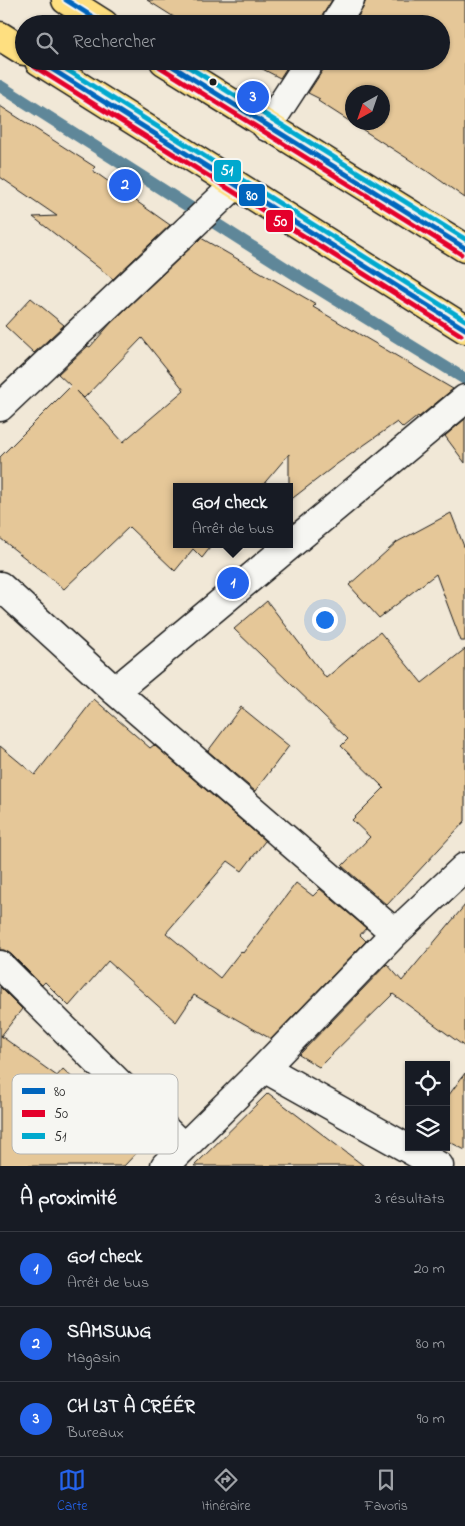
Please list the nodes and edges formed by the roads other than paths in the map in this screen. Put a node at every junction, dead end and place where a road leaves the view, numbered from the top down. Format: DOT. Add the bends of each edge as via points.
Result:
graph roads {
  1 [pos="66,0"];
  2 [pos="350,0"];
  3 [pos="90,15"];
  4 [pos="341,15"];
  5 [pos="0,36"];
  6 [pos="15,45"];
  7 [pos="53,70"];
  8 [pos="178,70"];
  9 [pos="304,70"];
  10 [pos="268,127"];
  11 [pos="235,186"];
  12 [pos="465,248"];
  13 [pos="465,329"];
  14 [pos="465,399"];
  15 [pos="0,407"];
  16 [pos="293,542"];
  17 [pos="286,548"];
  18 [pos="0,586"];
  19 [pos="114,691"];
  20 [pos="465,868"];
  21 [pos="395,932"];
  22 [pos="0,965"];
  23 [pos="264,1068"];
  24 [pos="99,1074"];
  25 [pos="178,1153"];
  26 [pos="439,1166"];
  1 -- 3 [label="main road"];
  2 -- 4 [label="street"];
  5 -- 6 [label="main road"];
  7 -- 11 [label="main road"];
  8 -- 10 [label="main road"];
  9 -- 10 [label="street"];
  10 -- 12 [label="main road"];
  11 -- 13 [label="main road"];
  11 -- 15 [label="street"];
  14 -- 16 [label="street"];
  17 -- 19 [label="street"];
  18 -- 19 [label="street"];
  19 -- 21 [label="street"];
  20 -- 21 [label="street"];
  21 -- 23 [label="street"];
  22 -- 24 [label="street"];
  23 -- 25 [label="street"];
  23 -- 26 [label="street"];
}
